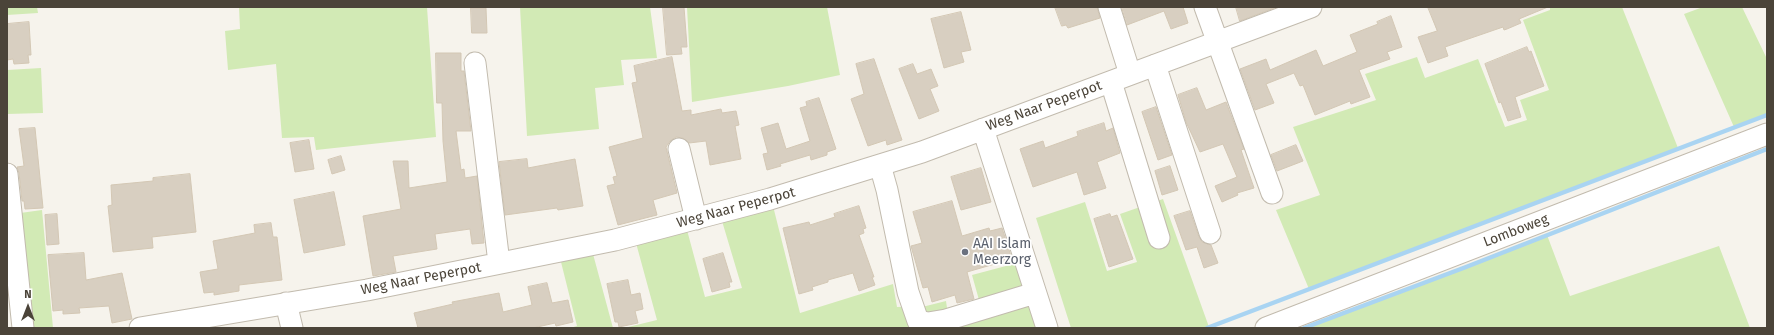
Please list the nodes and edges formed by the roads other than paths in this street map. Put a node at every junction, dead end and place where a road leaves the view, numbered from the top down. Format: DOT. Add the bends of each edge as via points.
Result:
graph roads {
  1 [pos="1109,7"];
  2 [pos="1194,7"];
  3 [pos="1205,7"];
  4 [pos="1311,7"];
  5 [pos="1212,44"];
  6 [pos="475,62"];
  7 [pos="1155,65"];
  8 [pos="1130,74"];
  9 [pos="1111,82"];
  10 [pos="983,129"];
  11 [pos="1767,134"];
  12 [pos="678,150"];
  13 [pos="880,165"];
  14 [pos="7,174"];
  15 [pos="1272,194"];
  16 [pos="696,219"];
  17 [pos="1210,232"];
  18 [pos="1159,238"];
  19 [pos="499,264"];
  20 [pos="1036,293"];
  21 [pos="286,303"];
  22 [pos="23,328"];
  23 [pos="140,328"];
  24 [pos="292,328"];
  25 [pos="1047,328"];
  26 [pos="1266,328"];
  1 -- 8 [label="street"];
  2 -- 5 [label="street"];
  3 -- 5 [label="street"];
  4 -- 5 [label="street, Weg Naar Peperpot"];
  5 -- 7 [label="street, Weg Naar Peperpot"];
  5 -- 15 [label="street"];
  6 -- 19 [label="street"];
  7 -- 8 [label="street, Weg Naar Peperpot"];
  7 -- 17 [label="street"];
  8 -- 9 [label="street, Weg Naar Peperpot"];
  9 -- 10 [label="street, Weg Naar Peperpot"];
  9 -- 18 [label="street"];
  10 -- 13 [label="street, Weg Naar Peperpot"];
  10 -- 20 [label="street"];
  11 -- 26 [label="street, Lomboweg"];
  12 -- 16 [label="street"];
  13 -- 16 [label="street, Weg Naar Peperpot" via="770,200"];
  13 -- 20 [label="street" via="908,292 918,321 928,323 946,320"];
  14 -- 22 [label="street"];
  16 -- 19 [label="street, Weg Naar Peperpot" via="615,240"];
  19 -- 21 [label="street, Weg Naar Peperpot"];
  20 -- 25 [label="street"];
  21 -- 23 [label="street, Weg Naar Peperpot"];
  21 -- 24 [label="street"];
}
